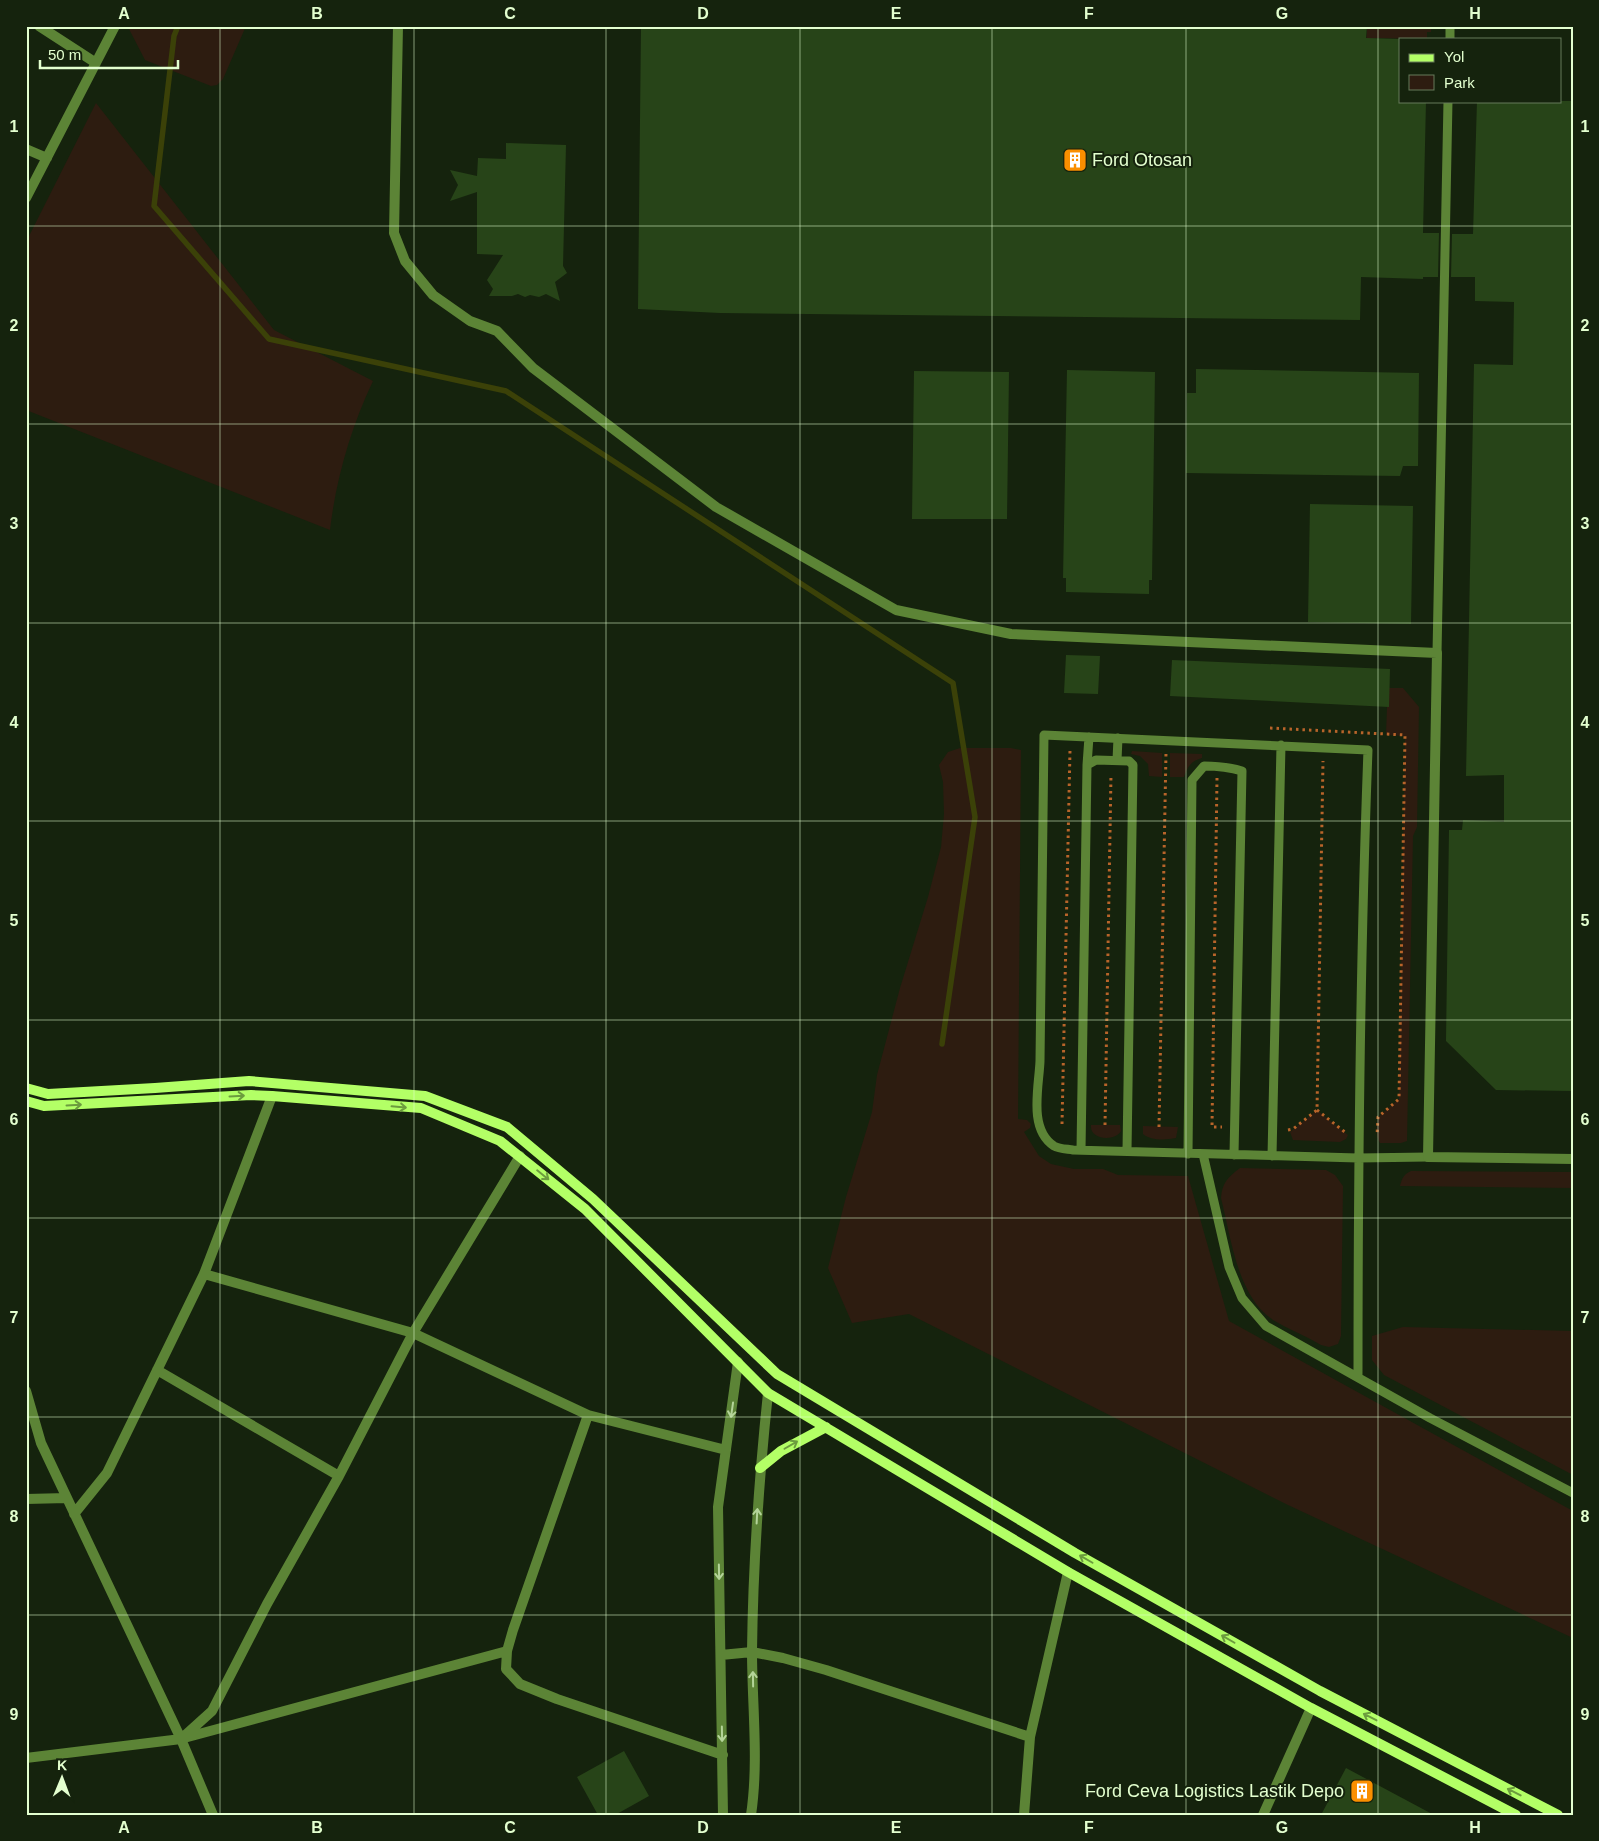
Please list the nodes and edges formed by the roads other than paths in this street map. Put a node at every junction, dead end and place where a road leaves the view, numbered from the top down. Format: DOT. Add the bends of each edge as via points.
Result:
graph roads {
  1 [pos="39,26"];
  2 [pos="115,26"];
  3 [pos="398,26"];
  4 [pos="96,63"];
  5 [pos="1448,102"];
  6 [pos="26,149"];
  7 [pos="47,158"];
  8 [pos="26,198"];
  9 [pos="1437,653"];
  10 [pos="1089,737"];
  11 [pos="1118,738"];
  12 [pos="1281,745"];
  13 [pos="1114,760"];
  14 [pos="1087,765"];
  15 [pos="26,1088"];
  16 [pos="272,1096"];
  17 [pos="26,1101"];
  18 [pos="1081,1150"];
  19 [pos="1127,1151"];
  20 [pos="1188,1154"];
  21 [pos="1203,1154"];
  22 [pos="1234,1155"];
  23 [pos="520,1156"];
  24 [pos="1272,1156"];
  25 [pos="1428,1157"];
  26 [pos="1358,1158"];
  27 [pos="1573,1159"];
  28 [pos="204,1274"];
  29 [pos="413,1333"];
  30 [pos="738,1362"];
  31 [pos="157,1370"];
  32 [pos="1358,1377"];
  33 [pos="26,1391"];
  34 [pos="768,1393"];
  35 [pos="588,1415"];
  36 [pos="826,1427"];
  37 [pos="726,1450"];
  38 [pos="760,1468"];
  39 [pos="339,1476"];
  40 [pos="1573,1493"];
  41 [pos="67,1498"];
  42 [pos="26,1499"];
  43 [pos="74,1514"];
  44 [pos="1068,1572"];
  45 [pos="507,1651"];
  46 [pos="752,1652"];
  47 [pos="720,1654"];
  48 [pos="1311,1708"];
  49 [pos="1030,1737"];
  50 [pos="181,1739"];
  51 [pos="722,1754"];
  52 [pos="26,1758"];
  53 [pos="214,1815"];
  54 [pos="723,1815"];
  55 [pos="751,1815"];
  56 [pos="1024,1815"];
  57 [pos="1263,1815"];
  58 [pos="1516,1815"];
  59 [pos="1558,1815"];
  1 -- 4 [label="street"];
  2 -- 4 [label="street"];
  3 -- 9 [label="street" via="394,233 405,261 433,296 470,321 497,330 533,368 716,507 896,610 986,629 1011,634"];
  4 -- 7 [label="street"];
  5 -- 9 [label="lane"];
  6 -- 7 [label="street"];
  7 -- 8 [label="street"];
  9 -- 25 [label="street"];
  10 -- 11 [label="lane"];
  10 -- 14 [label="lane"];
  10 -- 18 [label="lane" via="1044,735 1038,1109 1044,1137 1056,1147"];
  11 -- 12 [label="lane"];
  11 -- 13 [label="lane"];
  12 -- 24 [label="lane"];
  12 -- 26 [label="lane" via="1368,750"];
  13 -- 14 [label="lane" via="1096,760"];
  13 -- 19 [label="lane" via="1129,761 1133,765"];
  14 -- 18 [label="lane"];
  59 -- 15 [label="main road, one-way" via="1303,1682 1075,1553 777,1374 593,1199 507,1127 424,1096 249,1081 48,1094"];
  17 -- 16 [label="main road, one-way" via="44,1106"];
  16 -- 23 [label="main road, one-way" via="421,1108 500,1141"];
  16 -- 28 [label="street"];
  18 -- 19 [label="lane"];
  19 -- 20 [label="lane"];
  20 -- 21 [label="lane"];
  20 -- 22 [label="lane" via="1192,780 1204,766 1217,766 1242,771"];
  21 -- 22 [label="lane"];
  21 -- 32 [label="lane" via="1229,1267 1242,1298 1266,1326"];
  22 -- 24 [label="lane"];
  23 -- 29 [label="street"];
  23 -- 30 [label="main road, one-way" via="585,1209"];
  24 -- 26 [label="lane"];
  25 -- 26 [label="lane"];
  25 -- 27 [label="street"];
  26 -- 32 [label="lane"];
  28 -- 29 [label="street"];
  28 -- 31 [label="street"];
  29 -- 35 [label="street"];
  29 -- 39 [label="street"];
  30 -- 34 [label="main road"];
  30 -- 37 [label="street, one-way"];
  31 -- 39 [label="street"];
  31 -- 43 [label="street" via="107,1473"];
  32 -- 40 [label="lane"];
  33 -- 41 [label="street" via="41,1442"];
  34 -- 36 [label="main road"];
  34 -- 38 [label="street"];
  35 -- 37 [label="street"];
  35 -- 45 [label="street"];
  38 -- 36 [label="main road, one-way" via="781,1450"];
  36 -- 44 [label="main road"];
  37 -- 47 [label="street, one-way" via="718,1507"];
  46 -- 38 [label="street, one-way"];
  39 -- 50 [label="street" via="212,1711"];
  41 -- 42 [label="street"];
  41 -- 43 [label="street"];
  43 -- 50 [label="street"];
  44 -- 48 [label="main road"];
  44 -- 49 [label="street"];
  45 -- 50 [label="street"];
  45 -- 51 [label="street" via="506,1669 520,1684"];
  46 -- 47 [label="street"];
  46 -- 49 [label="street" via="826,1670"];
  55 -- 46 [label="street, one-way" via="755,1790"];
  47 -- 51 [label="street, one-way"];
  48 -- 57 [label="street"];
  48 -- 58 [label="main road"];
  49 -- 56 [label="street"];
  50 -- 52 [label="street"];
  50 -- 53 [label="street"];
  51 -- 54 [label="street"];
}
